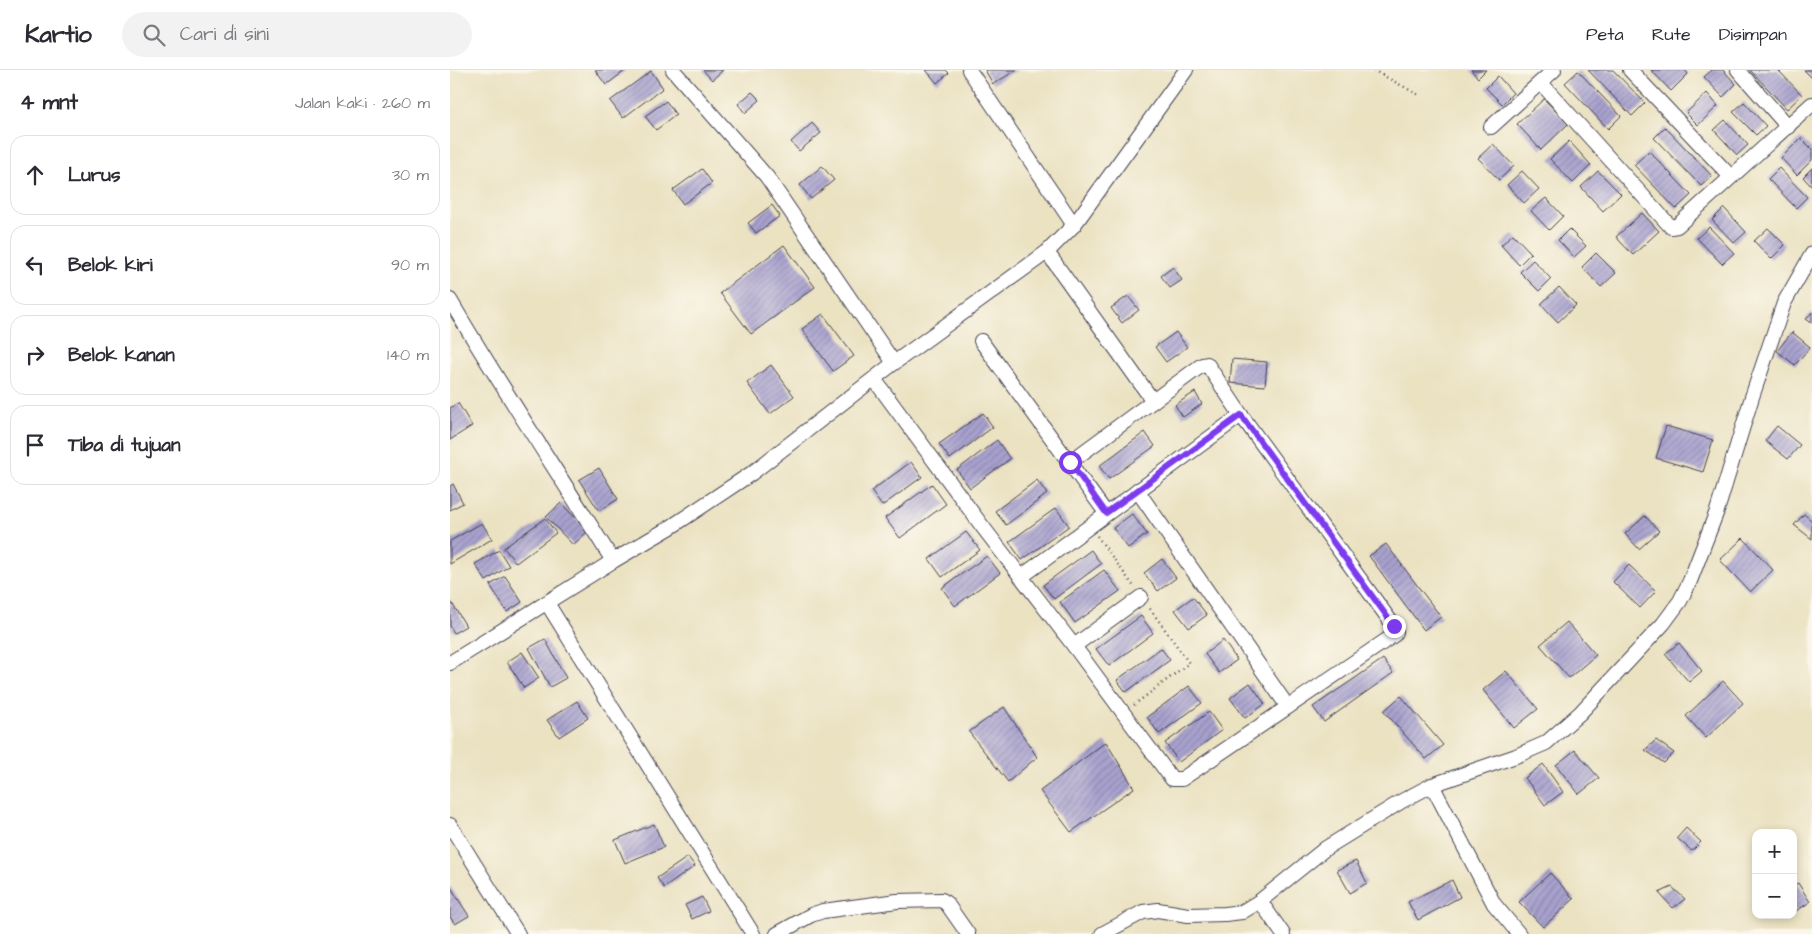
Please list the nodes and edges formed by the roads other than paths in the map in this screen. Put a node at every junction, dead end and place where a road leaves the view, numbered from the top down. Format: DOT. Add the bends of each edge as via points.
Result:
graph roads {
  1 [pos="673,70"];
  2 [pos="969,70"];
  3 [pos="1186,70"];
  4 [pos="1554,70"];
  5 [pos="1630,70"];
  6 [pos="1738,70"];
  7 [pos="1541,83"];
  8 [pos="1812,104"];
  9 [pos="1491,127"];
  10 [pos="1788,127"];
  11 [pos="1732,177"];
  12 [pos="1074,225"];
  13 [pos="1047,252"];
  14 [pos="1812,254"];
  15 [pos="450,300"];
  16 [pos="981,341"];
  17 [pos="894,363"];
  18 [pos="874,379"];
  19 [pos="1153,401"];
  20 [pos="1241,415"];
  21 [pos="1070,462"];
  22 [pos="1137,490"];
  23 [pos="1106,513"];
  24 [pos="613,561"];
  25 [pos="1020,577"];
  26 [pos="1141,597"];
  27 [pos="547,603"];
  28 [pos="1074,646"];
  29 [pos="450,663"];
  30 [pos="1288,707"];
  31 [pos="1432,785"];
  32 [pos="450,825"];
  33 [pos="1260,901"];
  34 [pos="518,934"];
  35 [pos="753,934"];
  36 [pos="776,934"];
  37 [pos="968,934"];
  38 [pos="1102,934"];
  39 [pos="1284,934"];
  40 [pos="1519,934"];
  1 -- 17 [label="street" via="767,176"];
  2 -- 12 [label="street"];
  3 -- 12 [label="street"];
  4 -- 7 [label="street"];
  5 -- 11 [label="street"];
  6 -- 10 [label="street"];
  7 -- 9 [label="street"];
  7 -- 11 [label="street" via="1671,227 1677,226"];
  8 -- 10 [label="street"];
  10 -- 11 [label="street"];
  12 -- 13 [label="street"];
  13 -- 17 [label="street"];
  13 -- 19 [label="street"];
  14 -- 31 [label="street" via="1784,303 1717,511 1690,581 1675,609 1580,713 1546,743"];
  15 -- 24 [label="street"];
  16 -- 21 [label="street"];
  17 -- 18 [label="street"];
  18 -- 24 [label="street" via="752,473 671,528"];
  18 -- 25 [label="street"];
  19 -- 20 [label="street" via="1206,364"];
  19 -- 21 [label="street"];
  20 -- 22 [label="street"];
  20 -- 30 [label="street" via="1396,630 1392,638"];
  21 -- 23 [label="street"];
  22 -- 23 [label="street"];
  22 -- 30 [label="street"];
  23 -- 25 [label="street"];
  24 -- 27 [label="street"];
  25 -- 28 [label="street"];
  26 -- 28 [label="street"];
  27 -- 29 [label="street"];
  27 -- 35 [label="street"];
  28 -- 30 [label="street" via="1170,778 1176,780"];
  31 -- 33 [label="street" via="1326,848"];
  31 -- 40 [label="street" via="1494,904"];
  32 -- 34 [label="street"];
  33 -- 38 [label="street" via="1242,912 1225,914 1188,915 1151,910"];
  33 -- 39 [label="street"];
  36 -- 37 [label="street" via="822,911 938,899 947,904"];
}
